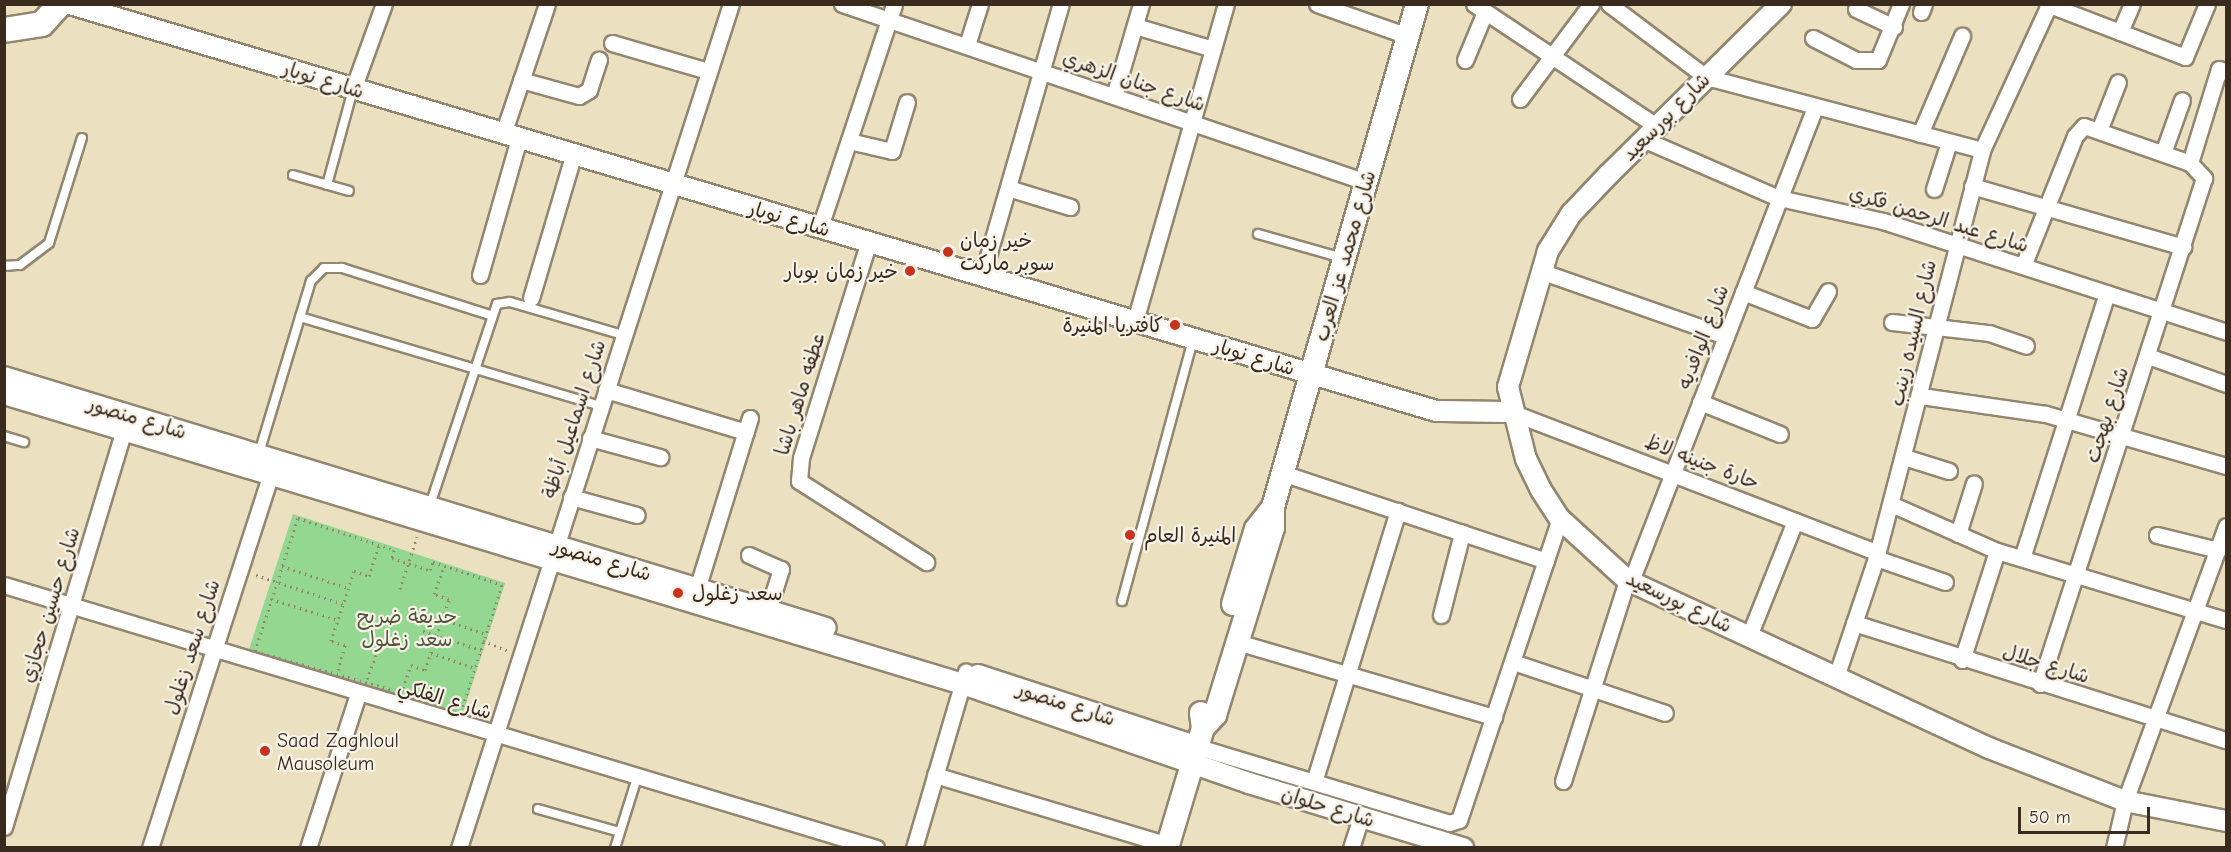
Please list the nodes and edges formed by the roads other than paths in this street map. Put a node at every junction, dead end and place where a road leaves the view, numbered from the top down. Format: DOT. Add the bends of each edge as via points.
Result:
graph roads {
  1 [pos="60,4"];
  2 [pos="70,4"];
  3 [pos="384,4"];
  4 [pos="547,4"];
  5 [pos="731,4"];
  6 [pos="842,4"];
  7 [pos="980,4"];
  8 [pos="1061,4"];
  9 [pos="1141,4"];
  10 [pos="1226,4"];
  11 [pos="1317,4"];
  12 [pos="1417,4"];
  13 [pos="1591,4"];
  14 [pos="1609,4"];
  15 [pos="1781,4"];
  16 [pos="1901,4"];
  17 [pos="2132,4"];
  18 [pos="2207,4"];
  19 [pos="2048,5"];
  20 [pos="1480,8"];
  21 [pos="1856,9"];
  22 [pos="891,12"];
  23 [pos="1135,26"];
  24 [pos="1894,27"];
  25 [pos="4,30"];
  26 [pos="2120,32"];
  27 [pos="1408,36"];
  28 [pos="1962,36"];
  29 [pos="1813,38"];
  30 [pos="612,43"];
  31 [pos="967,45"];
  32 [pos="1213,49"];
  33 [pos="1552,57"];
  34 [pos="599,60"];
  35 [pos="1465,60"];
  36 [pos="708,71"];
  37 [pos="1041,71"];
  38 [pos="2226,72"];
  39 [pos="1706,77"];
  40 [pos="521,80"];
  41 [pos="2118,82"];
  42 [pos="353,89"];
  43 [pos="1114,96"];
  44 [pos="1520,99"];
  45 [pos="2182,100"];
  46 [pos="907,102"];
  47 [pos="1815,107"];
  48 [pos="1192,123"];
  49 [pos="2100,128"];
  50 [pos="1649,132"];
  51 [pos="1920,134"];
  52 [pos="511,136"];
  53 [pos="82,138"];
  54 [pos="849,141"];
  55 [pos="1949,142"];
  56 [pos="1982,150"];
  57 [pos="2163,153"];
  58 [pos="573,156"];
  59 [pos="2190,163"];
  60 [pos="293,176"];
  61 [pos="1366,182"];
  62 [pos="327,185"];
  63 [pos="670,185"];
  64 [pos="1972,186"];
  65 [pos="1008,188"];
  66 [pos="1934,189"];
  67 [pos="349,191"];
  68 [pos="1779,198"];
  69 [pos="1070,207"];
  70 [pos="2046,207"];
  71 [pos="820,227"];
  72 [pos="1258,234"];
  73 [pos="868,244"];
  74 [pos="1955,244"];
  75 [pos="2183,247"];
  76 [pos="1344,259"];
  77 [pos="4,266"];
  78 [pos="2023,266"];
  79 [pos="1540,272"];
  80 [pos="480,275"];
  81 [pos="982,277"];
  82 [pos="1828,291"];
  83 [pos="1743,292"];
  84 [pos="2107,293"];
  85 [pos="531,298"];
  86 [pos="2163,311"];
  87 [pos="490,315"];
  88 [pos="300,317"];
  89 [pos="1135,321"];
  90 [pos="1892,322"];
  91 [pos="1936,330"];
  92 [pos="2226,332"];
  93 [pos="623,335"];
  94 [pos="1726,336"];
  95 [pos="1194,339"];
  96 [pos="2026,346"];
  97 [pos="2148,356"];
  98 [pos="473,369"];
  99 [pos="1311,375"];
  100 [pos="4,377"];
  101 [pos="2226,384"];
  102 [pos="606,390"];
  103 [pos="4,394"];
  104 [pos="1921,396"];
  105 [pos="1700,402"];
  106 [pos="600,406"];
  107 [pos="1510,411"];
  108 [pos="2066,421"];
  109 [pos="124,429"];
  110 [pos="1780,434"];
  111 [pos="4,436"];
  112 [pos="2122,437"];
  113 [pos="590,438"];
  114 [pos="24,442"];
  115 [pos="660,457"];
  116 [pos="1904,457"];
  117 [pos="269,463"];
  118 [pos="2226,466"];
  119 [pos="1949,471"];
  120 [pos="1282,473"];
  121 [pos="1673,474"];
  122 [pos="1974,483"];
  123 [pos="571,497"];
  124 [pos="1891,504"];
  125 [pos="429,507"];
  126 [pos="1273,507"];
  127 [pos="1398,511"];
  128 [pos="637,515"];
  129 [pos="1560,519"];
  130 [pos="1795,521"];
  131 [pos="2226,526"];
  132 [pos="1462,532"];
  133 [pos="1958,534"];
  134 [pos="2157,535"];
  135 [pos="2218,550"];
  136 [pos="1997,551"];
  137 [pos="553,552"];
  138 [pos="749,555"];
  139 [pos="1877,555"];
  140 [pos="2022,558"];
  141 [pos="1546,561"];
  142 [pos="926,562"];
  143 [pos="2078,573"];
  144 [pos="1629,580"];
  145 [pos="1945,582"];
  146 [pos="4,585"];
  147 [pos="697,589"];
  148 [pos="1122,601"];
  149 [pos="73,603"];
  150 [pos="768,610"];
  151 [pos="2195,610"];
  152 [pos="1441,615"];
  153 [pos="2226,620"];
  154 [pos="1854,623"];
  155 [pos="1749,636"];
  156 [pos="1237,642"];
  157 [pos="215,644"];
  158 [pos="1962,660"];
  159 [pos="1513,662"];
  160 [pos="1348,674"];
  161 [pos="965,677"];
  162 [pos="1836,677"];
  163 [pos="2040,684"];
  164 [pos="363,688"];
  165 [pos="1592,689"];
  166 [pos="1665,713"];
  167 [pos="1494,717"];
  168 [pos="2155,720"];
  169 [pos="495,736"];
  170 [pos="2226,740"];
  171 [pos="1198,746"];
  172 [pos="936,775"];
  173 [pos="637,778"];
  174 [pos="1563,781"];
  175 [pos="1314,782"];
  176 [pos="2125,801"];
  177 [pos="538,809"];
  178 [pos="1361,817"];
  179 [pos="2226,821"];
  180 [pos="4,827"];
  181 [pos="620,832"];
  182 [pos="1167,846"];
  183 [pos="150,848"];
  184 [pos="308,848"];
  185 [pos="459,848"];
  186 [pos="615,848"];
  187 [pos="876,848"];
  188 [pos="914,848"];
  189 [pos="1351,848"];
  190 [pos="1463,848"];
  191 [pos="2114,848"];
  1 -- 25 [label="main road" via="42,24"];
  2 -- 42 [label="street, شارع نوبار"];
  3 -- 42 [label="street"];
  4 -- 40 [label="street"];
  5 -- 36 [label="street, شارع اسماعيل أباظة"];
  6 -- 22 [label="street, شارع جنان الزهري"];
  7 -- 31 [label="street"];
  8 -- 37 [label="street"];
  9 -- 23 [label="street"];
  10 -- 32 [label="street"];
  11 -- 27 [label="street"];
  12 -- 27 [label="main road, شارع محمد عز العرب"];
  13 -- 33 [label="street"];
  14 -- 39 [label="street"];
  15 -- 39 [label="street, شارع بورسعيد"];
  16 -- 24 [label="street"];
  17 -- 26 [label="street"];
  18 -- 26 [label="street" via="2185,57"];
  19 -- 26 [label="street"];
  19 -- 56 [label="street, شارع السيده زينب"];
  20 -- 33 [label="street, شارع عبد الرحمن فكري"];
  20 -- 35 [label="street"];
  21 -- 24 [label="street"];
  22 -- 31 [label="street, شارع جنان الزهري"];
  22 -- 54 [label="street"];
  23 -- 32 [label="street"];
  23 -- 43 [label="street"];
  24 -- 29 [label="street" via="1884,55 1871,63"];
  27 -- 61 [label="main road, شارع محمد عز العرب"];
  28 -- 51 [label="street"];
  30 -- 36 [label="street"];
  31 -- 37 [label="street, شارع جنان الزهري"];
  32 -- 48 [label="street"];
  33 -- 44 [label="street"];
  33 -- 50 [label="street, شارع عبد الرحمن فكري"];
  34 -- 40 [label="street" via="589,90 579,96"];
  36 -- 63 [label="street, شارع اسماعيل أباظة"];
  37 -- 43 [label="street, شارع جنان الزهري"];
  37 -- 65 [label="street"];
  38 -- 59 [label="street" via="2219,69"];
  39 -- 47 [label="street"];
  39 -- 50 [label="street, شارع بورسعيد"];
  40 -- 52 [label="street"];
  41 -- 49 [label="street"];
  42 -- 52 [label="street, شارع نوبار"];
  42 -- 62 [label="lane"];
  43 -- 48 [label="street, شارع جنان الزهري"];
  45 -- 57 [label="street"];
  46 -- 54 [label="street" via="892,151"];
  47 -- 51 [label="street"];
  47 -- 68 [label="street, شارع الوافديه"];
  48 -- 61 [label="street, شارع جنان الزهري"];
  48 -- 89 [label="street"];
  49 -- 57 [label="street"];
  49 -- 70 [label="street" via="2078,130"];
  50 -- 68 [label="street, شارع عبد الرحمن فكري"];
  50 -- 79 [label="street, شارع بورسعيد" via="1571,214"];
  51 -- 55 [label="street"];
  52 -- 58 [label="street, شارع نوبار"];
  52 -- 80 [label="street"];
  53 -- 77 [label="lane" via="49,243 20,265"];
  54 -- 71 [label="street"];
  55 -- 56 [label="street"];
  55 -- 66 [label="street"];
  56 -- 64 [label="street, شارع السيده زينب"];
  57 -- 59 [label="street"];
  58 -- 63 [label="street, شارع نوبار"];
  58 -- 85 [label="street"];
  59 -- 75 [label="street, شارع بهجت" via="2204,178 2204,189"];
  60 -- 62 [label="lane"];
  61 -- 76 [label="main road, شارع محمد عز العرب"];
  62 -- 67 [label="lane"];
  63 -- 71 [label="street, شارع نوبار"];
  63 -- 93 [label="street, شارع اسماعيل أباظة"];
  64 -- 70 [label="street"];
  64 -- 74 [label="street, شارع السيده زينب"];
  65 -- 69 [label="street"];
  65 -- 81 [label="street"];
  68 -- 74 [label="street, شارع عبد الرحمن فكري" via="1883,221"];
  68 -- 83 [label="street, شارع الوافديه"];
  70 -- 75 [label="street"];
  70 -- 78 [label="street"];
  71 -- 73 [label="street, شارع نوبار"];
  72 -- 76 [label="lane"];
  73 -- 81 [label="street, شارع نوبار"];
  73 -- 142 [label="street, عطفه ماهر باشا" via="801,458 799,481"];
  74 -- 78 [label="street, شارع عبد الرحمن فكري"];
  74 -- 91 [label="street, شارع السيده زينب"];
  75 -- 86 [label="street, شارع بهجت"];
  76 -- 99 [label="main road, شارع محمد عز العرب"];
  78 -- 84 [label="street, شارع عبد الرحمن فكري"];
  79 -- 94 [label="street"];
  79 -- 107 [label="street, شارع بورسعيد" via="1511,363"];
  81 -- 89 [label="street, شارع نوبار"];
  82 -- 83 [label="street" via="1812,319"];
  83 -- 94 [label="street, شارع الوافديه"];
  84 -- 86 [label="street, شارع عبد الرحمن فكري"];
  84 -- 108 [label="street"];
  86 -- 92 [label="street, شارع عبد الرحمن فكري"];
  86 -- 97 [label="street, شارع بهجت"];
  87 -- 88 [label="lane" via="333,267 311,281"];
  87 -- 93 [label="lane" via="497,304 510,302"];
  87 -- 98 [label="lane"];
  88 -- 98 [label="lane"];
  88 -- 117 [label="lane"];
  89 -- 95 [label="street, شارع نوبار"];
  90 -- 91 [label="street"];
  91 -- 96 [label="street" via="1989,333"];
  91 -- 104 [label="street, شارع السيده زينب"];
  93 -- 102 [label="street, شارع اسماعيل أباظة"];
  94 -- 105 [label="street, شارع الوافديه"];
  95 -- 99 [label="street, شارع نوبار"];
  95 -- 148 [label="lane"];
  97 -- 101 [label="street"];
  97 -- 112 [label="street, شارع بهجت"];
  98 -- 106 [label="lane"];
  98 -- 125 [label="lane"];
  99 -- 107 [label="street, شارع نوبار" via="1436,411"];
  99 -- 120 [label="main road, شارع محمد عز العرب"];
  100 -- 117 [label="street, شارع منصور"];
  102 -- 106 [label="street, شارع اسماعيل أباظة"];
  102 -- 147 [label="street" via="748,425"];
  103 -- 109 [label="street, شارع منصور"];
  104 -- 108 [label="street" via="2030,410"];
  104 -- 116 [label="street, شارع السيده زينب"];
  105 -- 110 [label="street"];
  105 -- 121 [label="street, شارع الوافديه"];
  106 -- 113 [label="street, شارع اسماعيل أباظة"];
  107 -- 121 [label="street, حارة جنينه لاظ"];
  107 -- 129 [label="street, شارع بورسعيد" via="1526,459"];
  108 -- 112 [label="street"];
  108 -- 140 [label="street"];
  109 -- 117 [label="street, شارع منصور"];
  109 -- 149 [label="street, شارع حسين حجازي"];
  111 -- 114 [label="lane"];
  112 -- 118 [label="street"];
  112 -- 143 [label="street, شارع بهجت"];
  113 -- 115 [label="street"];
  113 -- 123 [label="street, شارع اسماعيل أباظة"];
  116 -- 119 [label="street"];
  116 -- 124 [label="street, شارع السيده زينب"];
  117 -- 125 [label="street, شارع منصور"];
  117 -- 137 [label="street, شارع منصور"];
  117 -- 157 [label="street, شارع سعد زغلول"];
  120 -- 126 [label="main road, شارع محمد عز العرب"];
  120 -- 127 [label="street"];
  121 -- 130 [label="street, حارة جنينه لاظ"];
  121 -- 144 [label="street, شارع الوافديه"];
  122 -- 133 [label="street"];
  123 -- 128 [label="street"];
  123 -- 137 [label="street, شارع اسماعيل أباظة"];
  124 -- 133 [label="street"];
  124 -- 139 [label="street, شارع السيده زينب"];
  125 -- 137 [label="street, شارع منصور"];
  126 -- 156 [label="main road, شارع محمد عز العرب" via="1273,528"];
  126 -- 171 [label="main road, شارع محمد عز العرب" via="1256,529 1202,711"];
  127 -- 132 [label="street"];
  127 -- 160 [label="street"];
  129 -- 141 [label="street"];
  129 -- 144 [label="street, شارع بورسعيد"];
  130 -- 139 [label="street, حارة جنينه لاظ"];
  130 -- 155 [label="street"];
  131 -- 135 [label="street"];
  132 -- 141 [label="street"];
  132 -- 152 [label="street"];
  133 -- 136 [label="street"];
  134 -- 135 [label="street"];
  135 -- 151 [label="street"];
  136 -- 140 [label="street"];
  136 -- 158 [label="street"];
  137 -- 147 [label="street, شارع منصور"];
  137 -- 161 [label="street, شارع منصور"];
  137 -- 169 [label="street, شارع اسماعيل أباظة"];
  138 -- 150 [label="street" via="781,569"];
  139 -- 145 [label="street, حارة جنينه لاظ"];
  139 -- 154 [label="street, شارع السيده زينب"];
  140 -- 143 [label="street"];
  141 -- 159 [label="street"];
  143 -- 151 [label="street"];
  143 -- 163 [label="street, شارع بهجت"];
  144 -- 155 [label="street, شارع بورسعيد"];
  144 -- 165 [label="street, شارع الوافديه"];
  146 -- 149 [label="street, شارع الفلكي"];
  147 -- 150 [label="street, شارع منصور"];
  149 -- 157 [label="street, شارع الفلكي"];
  149 -- 180 [label="street, شارع حسين حجازي"];
  150 -- 161 [label="street, شارع منصور"];
  151 -- 153 [label="street"];
  151 -- 168 [label="street"];
  154 -- 158 [label="street, شارع جلال"];
  154 -- 162 [label="street, شارع السيده زينب"];
  155 -- 162 [label="street, شارع بورسعيد"];
  156 -- 160 [label="street"];
  156 -- 171 [label="main road, شارع محمد عز العرب" via="1215,715"];
  157 -- 164 [label="street, شارع الفلكي"];
  157 -- 183 [label="street, شارع سعد زغلول"];
  158 -- 163 [label="street, شارع جلال"];
  159 -- 165 [label="street"];
  159 -- 167 [label="street"];
  160 -- 167 [label="street"];
  160 -- 175 [label="street"];
  161 -- 171 [label="street, شارع منصور"];
  161 -- 172 [label="street"];
  162 -- 176 [label="street, شارع بورسعيد" via="1989,748"];
  163 -- 168 [label="street, شارع جلال"];
  164 -- 169 [label="street, شارع الفلكي"];
  164 -- 184 [label="street"];
  165 -- 166 [label="street"];
  165 -- 174 [label="street, شارع الوافديه"];
  167 -- 175 [label="street" via="1464,817 1449,822"];
  168 -- 170 [label="street, شارع جلال"];
  168 -- 176 [label="street"];
  169 -- 173 [label="street, شارع الفلكي"];
  169 -- 185 [label="street, شارع اسماعيل أباظة"];
  171 -- 175 [label="street"];
  171 -- 178 [label="street, شارع حلوان"];
  171 -- 182 [label="main road, شارع محمد عز العرب"];
  172 -- 182 [label="street"];
  172 -- 188 [label="street"];
  173 -- 181 [label="lane"];
  173 -- 187 [label="street, شارع الفلكي"];
  176 -- 179 [label="street, شارع بورسعيد"];
  176 -- 191 [label="street"];
  177 -- 181 [label="lane"];
  178 -- 189 [label="street"];
  178 -- 190 [label="street, شارع حلوان"];
  181 -- 186 [label="lane"];
}
